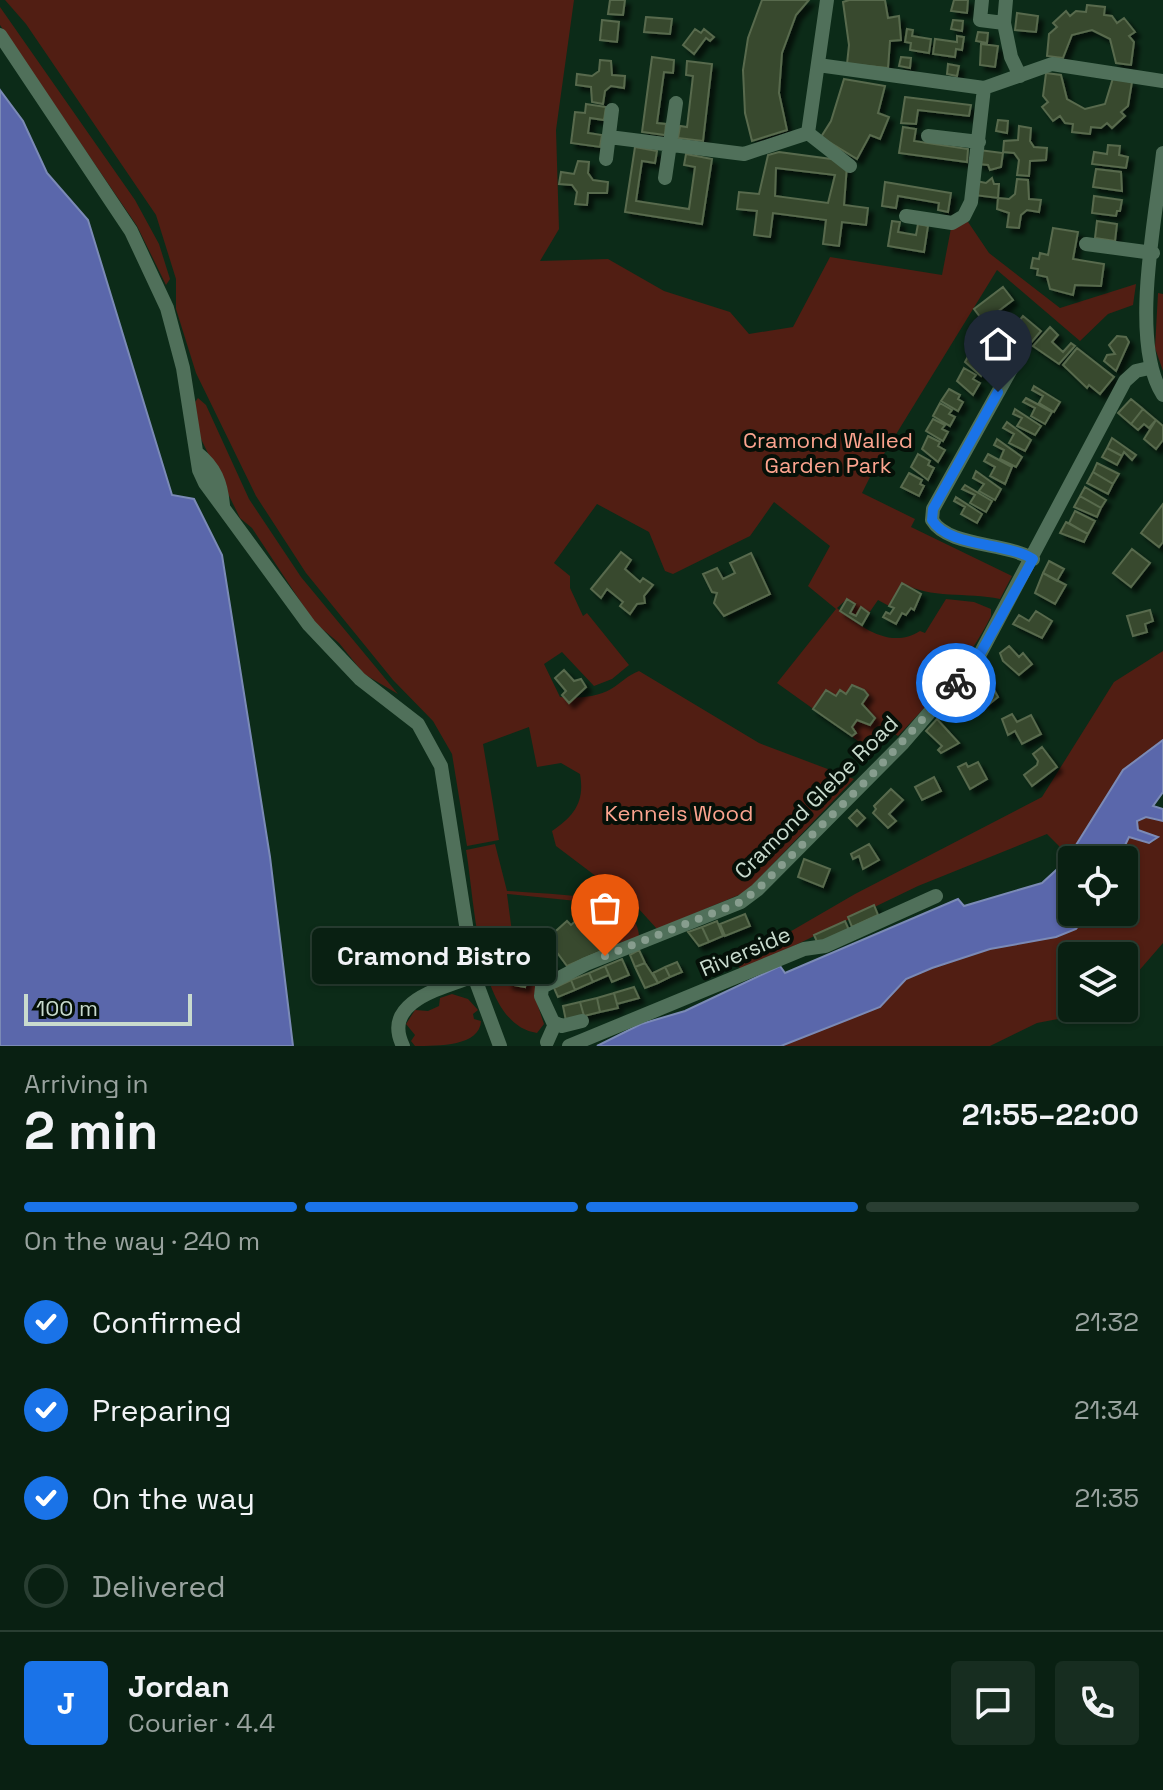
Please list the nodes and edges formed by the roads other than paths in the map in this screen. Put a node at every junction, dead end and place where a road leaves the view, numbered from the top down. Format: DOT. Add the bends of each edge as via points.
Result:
graph roads {
  1 [pos="827,0"];
  2 [pos="982,0"];
  3 [pos="1006,0"];
  4 [pos="1004,23"];
  5 [pos="0,35"];
  6 [pos="818,65"];
  7 [pos="1020,76"];
  8 [pos="1163,81"];
  9 [pos="984,88"];
  10 [pos="676,103"];
  11 [pos="612,110"];
  12 [pos="808,133"];
  13 [pos="928,136"];
  14 [pos="609,137"];
  15 [pos="979,142"];
  16 [pos="671,146"];
  17 [pos="1163,153"];
  18 [pos="606,159"];
  19 [pos="850,166"];
  20 [pos="665,178"];
  21 [pos="906,216"];
  22 [pos="1086,244"];
  23 [pos="1153,253"];
  24 [pos="1015,362"];
  25 [pos="1149,368"];
  26 [pos="1163,395"];
  27 [pos="1033,559"];
  28 [pos="936,896"];
  29 [pos="474,976"];
  30 [pos="582,1021"];
  31 [pos="555,1024"];
  32 [pos="547,1042"];
  33 [pos="403,1046"];
  34 [pos="500,1046"];
  35 [pos="569,1046"];
  1 -- 6 [label="street"];
  2 -- 4 [label="street" via="980,20"];
  3 -- 4 [label="street"];
  4 -- 7 [label="street"];
  5 -- 29 [label="street" via="138,244 167,308 197,453 217,477 223,505 309,625 360,679 418,724 441,766"];
  6 -- 9 [label="street"];
  6 -- 12 [label="street"];
  7 -- 8 [label="street" via="1052,64"];
  7 -- 9 [label="street"];
  9 -- 15 [label="street"];
  10 -- 16 [label="street"];
  11 -- 14 [label="street"];
  12 -- 16 [label="street" via="744,154"];
  12 -- 19 [label="street"];
  13 -- 15 [label="street"];
  14 -- 16 [label="street"];
  14 -- 18 [label="street"];
  15 -- 21 [label="street" via="971,202 964,216 952,223"];
  16 -- 20 [label="street"];
  17 -- 23 [label="street"];
  22 -- 23 [label="street"];
  23 -- 25 [label="street" via="1145,330"];
  24 -- 27 [label="street" via="933,509 932,520 946,535 1018,550"];
  25 -- 26 [label="street"];
  25 -- 27 [label="street, Cramond Glebe Road" via="1125,381"];
  27 -- 31 [label="street, Cramond Glebe Road" via="965,673 823,824 741,902 545,985 541,996"];
  28 -- 35 [label="street, Riverside" via="825,946 804,949"];
  29 -- 33 [label="street" via="406,1006 398,1019"];
  29 -- 34 [label="street"];
  30 -- 31 [label="street"];
  31 -- 32 [label="street"];
}
